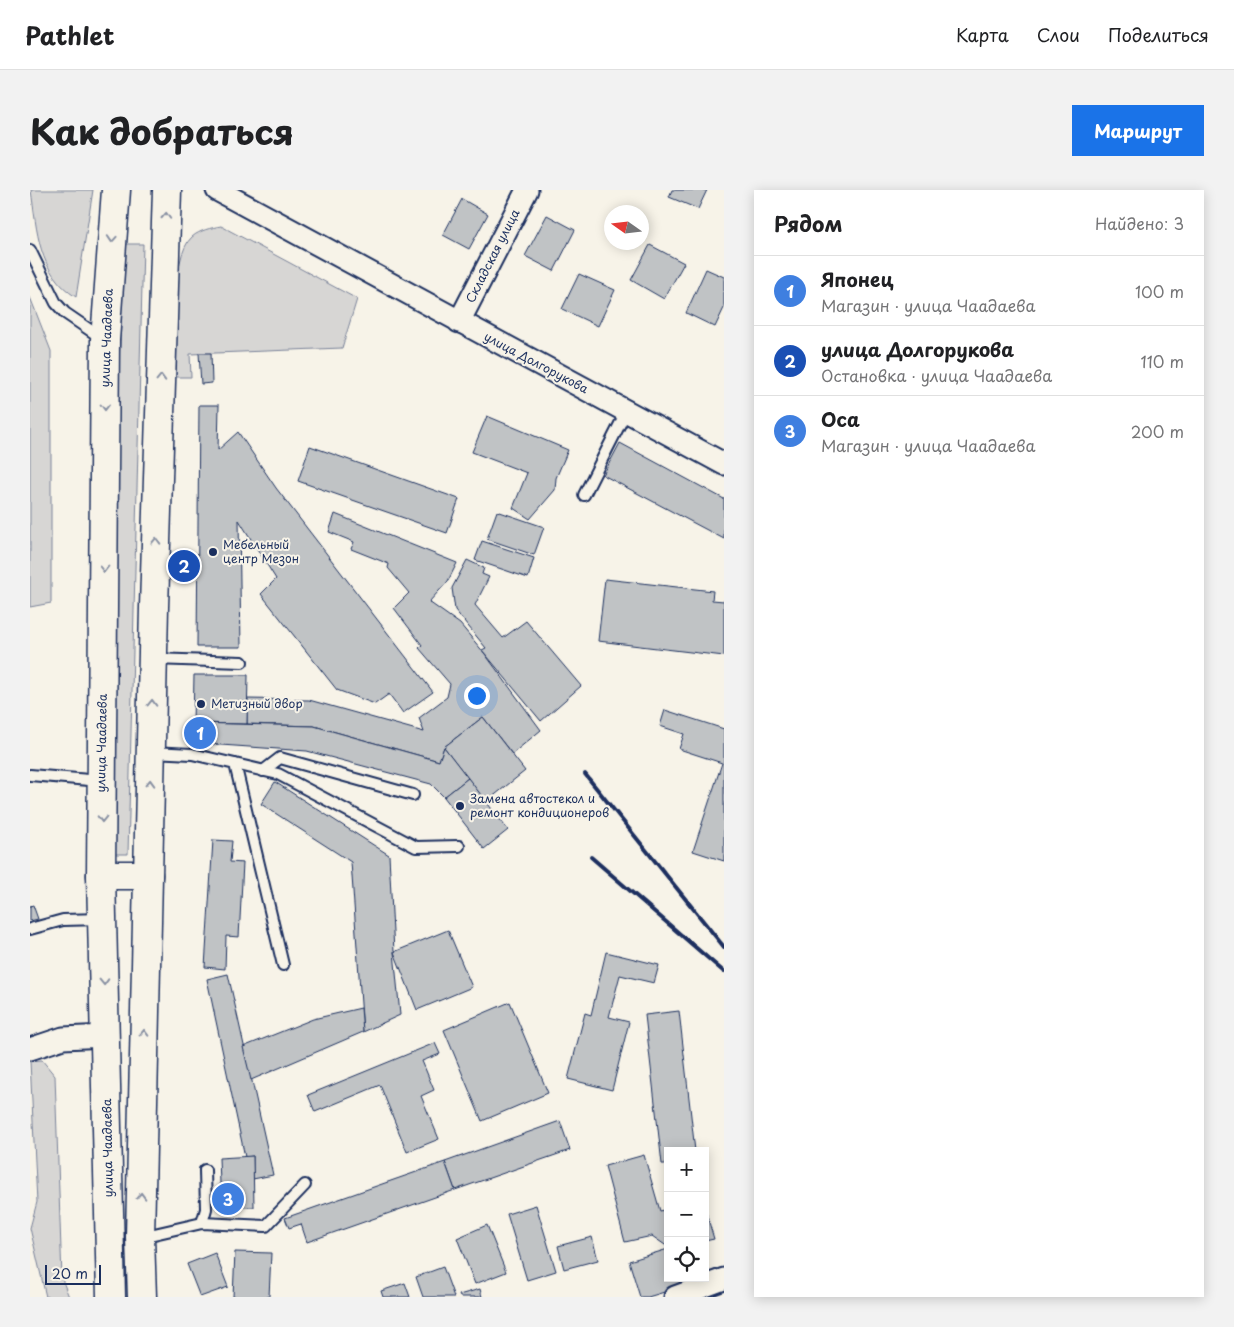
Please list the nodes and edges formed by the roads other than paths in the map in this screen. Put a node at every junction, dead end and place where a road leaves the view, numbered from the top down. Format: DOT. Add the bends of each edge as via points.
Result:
graph roads {
  1 [pos="116,190"];
  2 [pos="167,190"];
  3 [pos="217,190"];
  4 [pos="527,190"];
  5 [pos="30,250"];
  6 [pos="459,322"];
  7 [pos="105,340"];
  8 [pos="626,412"];
  9 [pos="724,464"];
  10 [pos="584,495"];
  11 [pos="153,659"];
  12 [pos="242,662"];
  13 [pos="151,752"];
  14 [pos="235,764"];
  15 [pos="263,771"];
  16 [pos="30,775"];
  17 [pos="102,781"];
  18 [pos="413,795"];
  19 [pos="459,846"];
  20 [pos="148,874"];
  21 [pos="101,875"];
  22 [pos="102,919"];
  23 [pos="30,929"];
  24 [pos="283,965"];
  25 [pos="106,1036"];
  26 [pos="30,1049"];
  27 [pos="205,1170"];
  28 [pos="305,1185"];
  29 [pos="202,1223"];
  30 [pos="140,1237"];
  31 [pos="724,1279"];
  32 [pos="111,1297"];
  33 [pos="142,1297"];
  34 [pos="675,1297"];
  1 -- 7 [label="main road, улица Чаадаева, one-way"];
  11 -- 2 [label="main road, one-way"];
  3 -- 6 [label="street, улица Долгорукова"];
  4 -- 6 [label="street, Складская улица"];
  5 -- 7 [label="lane" via="56,303 65,314"];
  6 -- 8 [label="street, улица Долгорукова"];
  7 -- 17 [label="main road, улица Чаадаева, one-way"];
  8 -- 9 [label="street, улица Долгорукова"];
  8 -- 10 [label="lane"];
  11 -- 12 [label="lane"];
  13 -- 11 [label="main road, one-way"];
  13 -- 14 [label="lane" via="192,754"];
  20 -- 13 [label="main road, one-way"];
  14 -- 15 [label="lane"];
  14 -- 24 [label="lane"];
  15 -- 18 [label="lane" via="280,758"];
  15 -- 19 [label="lane" via="278,774 416,847"];
  16 -- 17 [label="lane"];
  17 -- 21 [label="main road, улица Чаадаева, one-way"];
  20 -- 21 [label="main road"];
  30 -- 20 [label="main road, one-way"];
  21 -- 22 [label="main road, улица Чаадаева"];
  22 -- 23 [label="lane" via="63,920"];
  22 -- 25 [label="main road, улица Чаадаева, one-way"];
  25 -- 26 [label="street" via="63,1038"];
  25 -- 32 [label="main road, улица Чаадаева"];
  27 -- 29 [label="lane" via="206,1209"];
  28 -- 29 [label="lane" via="266,1226"];
  29 -- 30 [label="lane"];
  30 -- 33 [label="main road"];
  31 -- 34 [label="street"];
}
